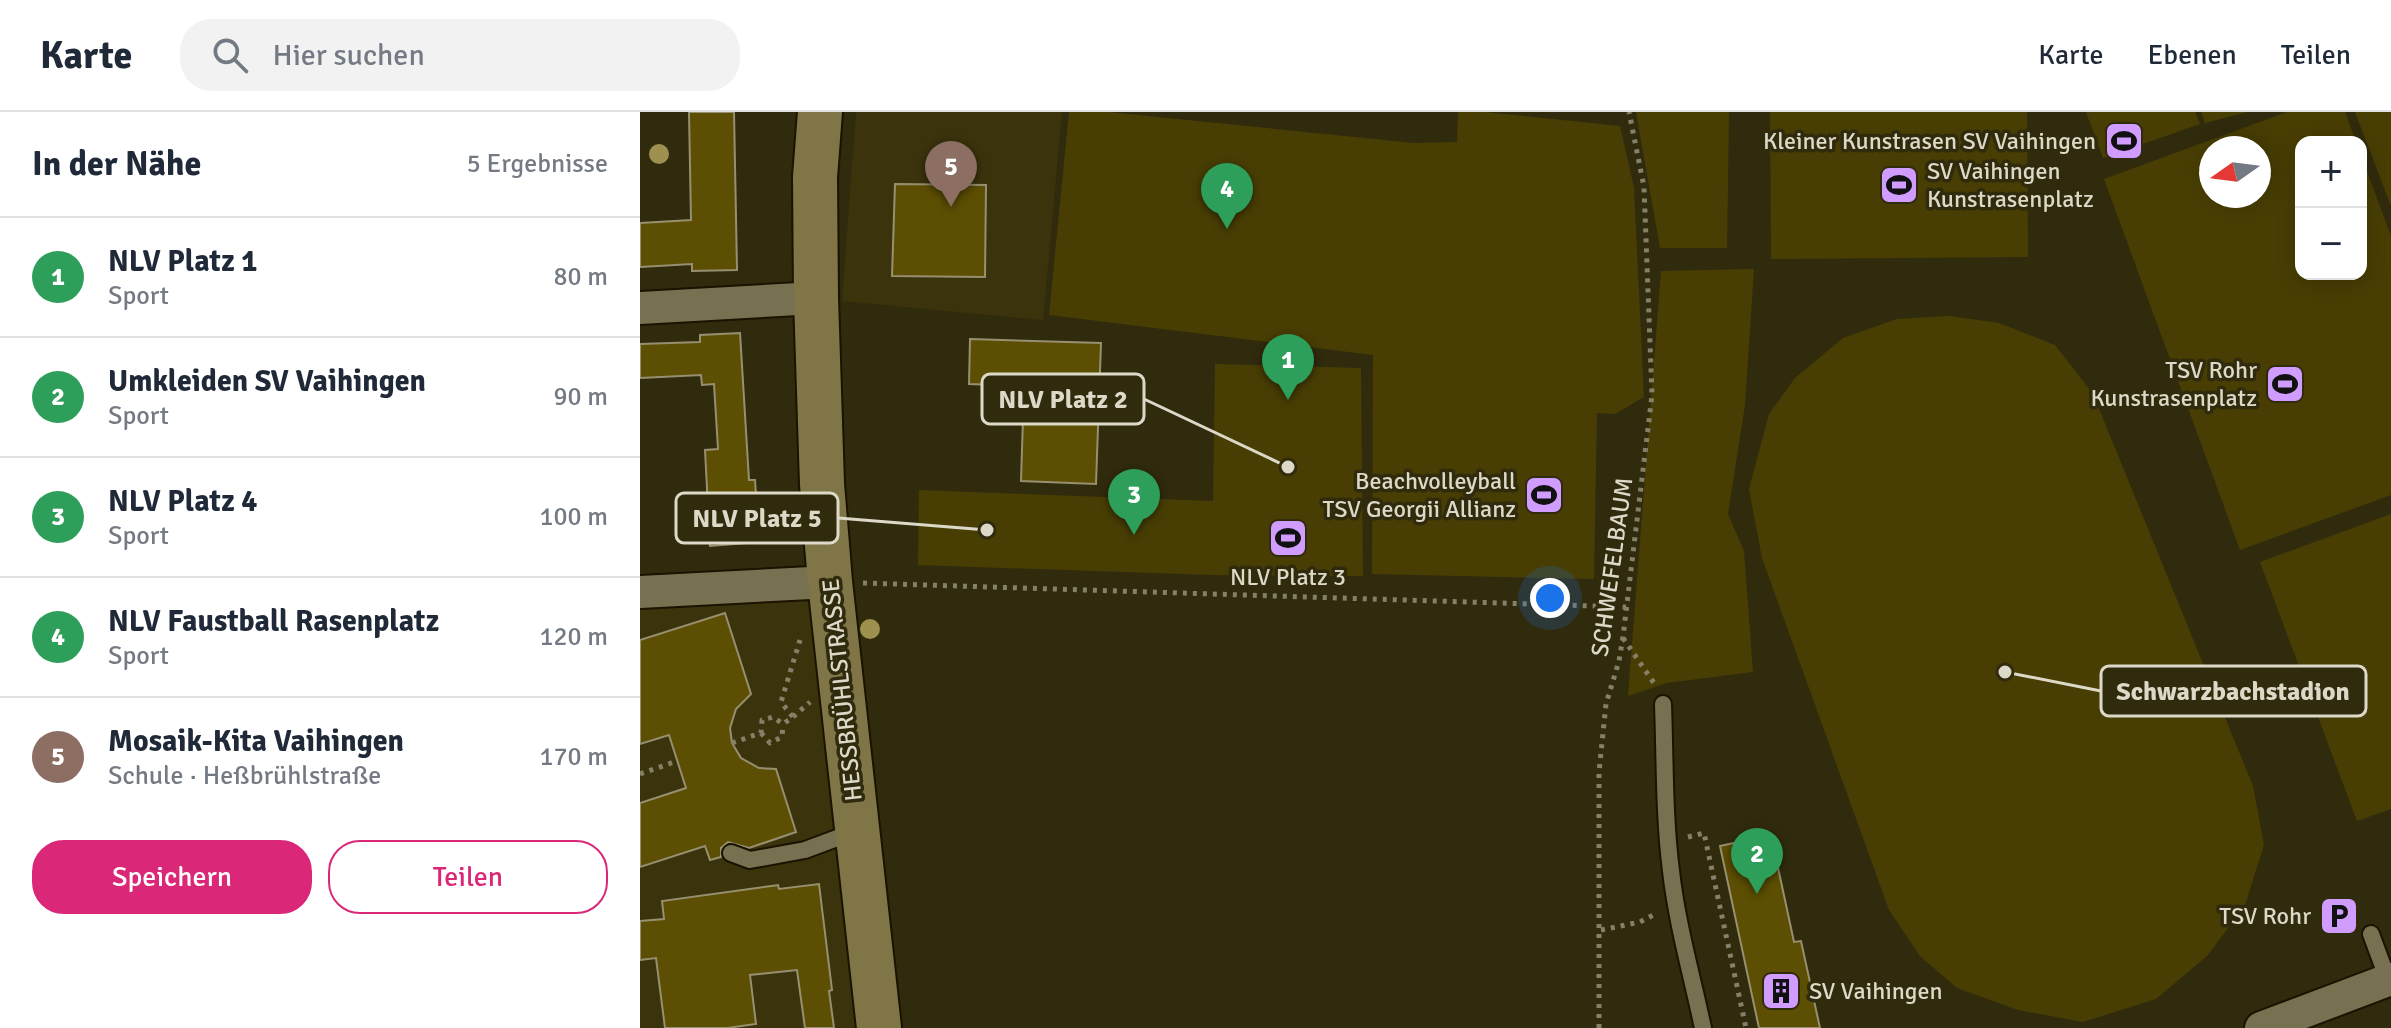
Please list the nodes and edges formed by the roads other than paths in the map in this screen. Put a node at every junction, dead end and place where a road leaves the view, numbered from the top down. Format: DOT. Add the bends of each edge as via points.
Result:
graph roads {
  1 [pos="820,112"];
  2 [pos="816,298"];
  3 [pos="640,308"];
  4 [pos="830,582"];
  5 [pos="640,592"];
  6 [pos="1663,704"];
  7 [pos="858,830"];
  8 [pos="731,853"];
  9 [pos="2371,934"];
  10 [pos="2390,983"];
  11 [pos="879,1028"];
  12 [pos="1703,1028"];
  13 [pos="2261,1028"];
  1 -- 2 [label="street, HESSBRÜHLSTRASSE"];
  2 -- 3 [label="street"];
  2 -- 4 [label="street, HESSBRÜHLSTRASSE"];
  4 -- 5 [label="street"];
  4 -- 7 [label="street, HESSBRÜHLSTRASSE"];
  6 -- 12 [label="lane" via="1668,842"];
  7 -- 8 [label="lane" via="805,850 750,860"];
  7 -- 11 [label="street, HESSBRÜHLSTRASSE"];
  9 -- 10 [label="lane"];
  10 -- 13 [label="street"];
}
